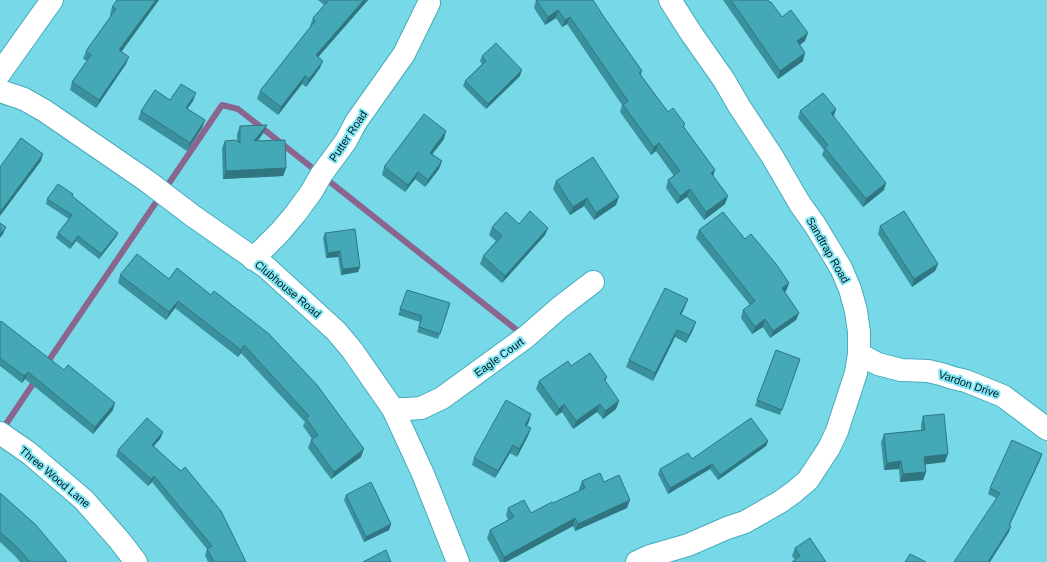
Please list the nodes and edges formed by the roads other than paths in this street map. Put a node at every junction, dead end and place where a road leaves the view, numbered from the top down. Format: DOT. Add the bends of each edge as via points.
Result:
graph roads {
  1 [pos="52,0"];
  2 [pos="670,0"];
  3 [pos="429,3"];
  4 [pos="0,74"];
  5 [pos="0,91"];
  6 [pos="253,259"];
  7 [pos="593,282"];
  8 [pos="859,354"];
  9 [pos="393,409"];
  10 [pos="1047,429"];
  11 [pos="0,434"];
  12 [pos="136,562"];
  13 [pos="458,562"];
  14 [pos="637,562"];
  1 -- 4 [label="street"];
  2 -- 8 [label="street, Sandtrap Road" via="724,80 840,268 850,289 856,311"];
  3 -- 6 [label="street, Putter Road" via="404,54 312,191 280,232"];
  5 -- 6 [label="street, Clubhouse Road" via="24,99 45,111 147,181"];
  6 -- 9 [label="street, Clubhouse Road" via="283,281 336,331"];
  7 -- 9 [label="street, Eagle Court" via="526,337 442,398 421,408"];
  8 -- 10 [label="street, Vardon Drive" via="878,364 901,370 928,371 966,381 1003,396"];
  8 -- 14 [label="street, Sandtrap Road" via="856,374 837,431 808,480 789,496 745,522"];
  9 -- 13 [label="street, Clubhouse Road" via="423,474"];
  11 -- 12 [label="street, Three Wood Lane" via="29,453 84,500"];
}
